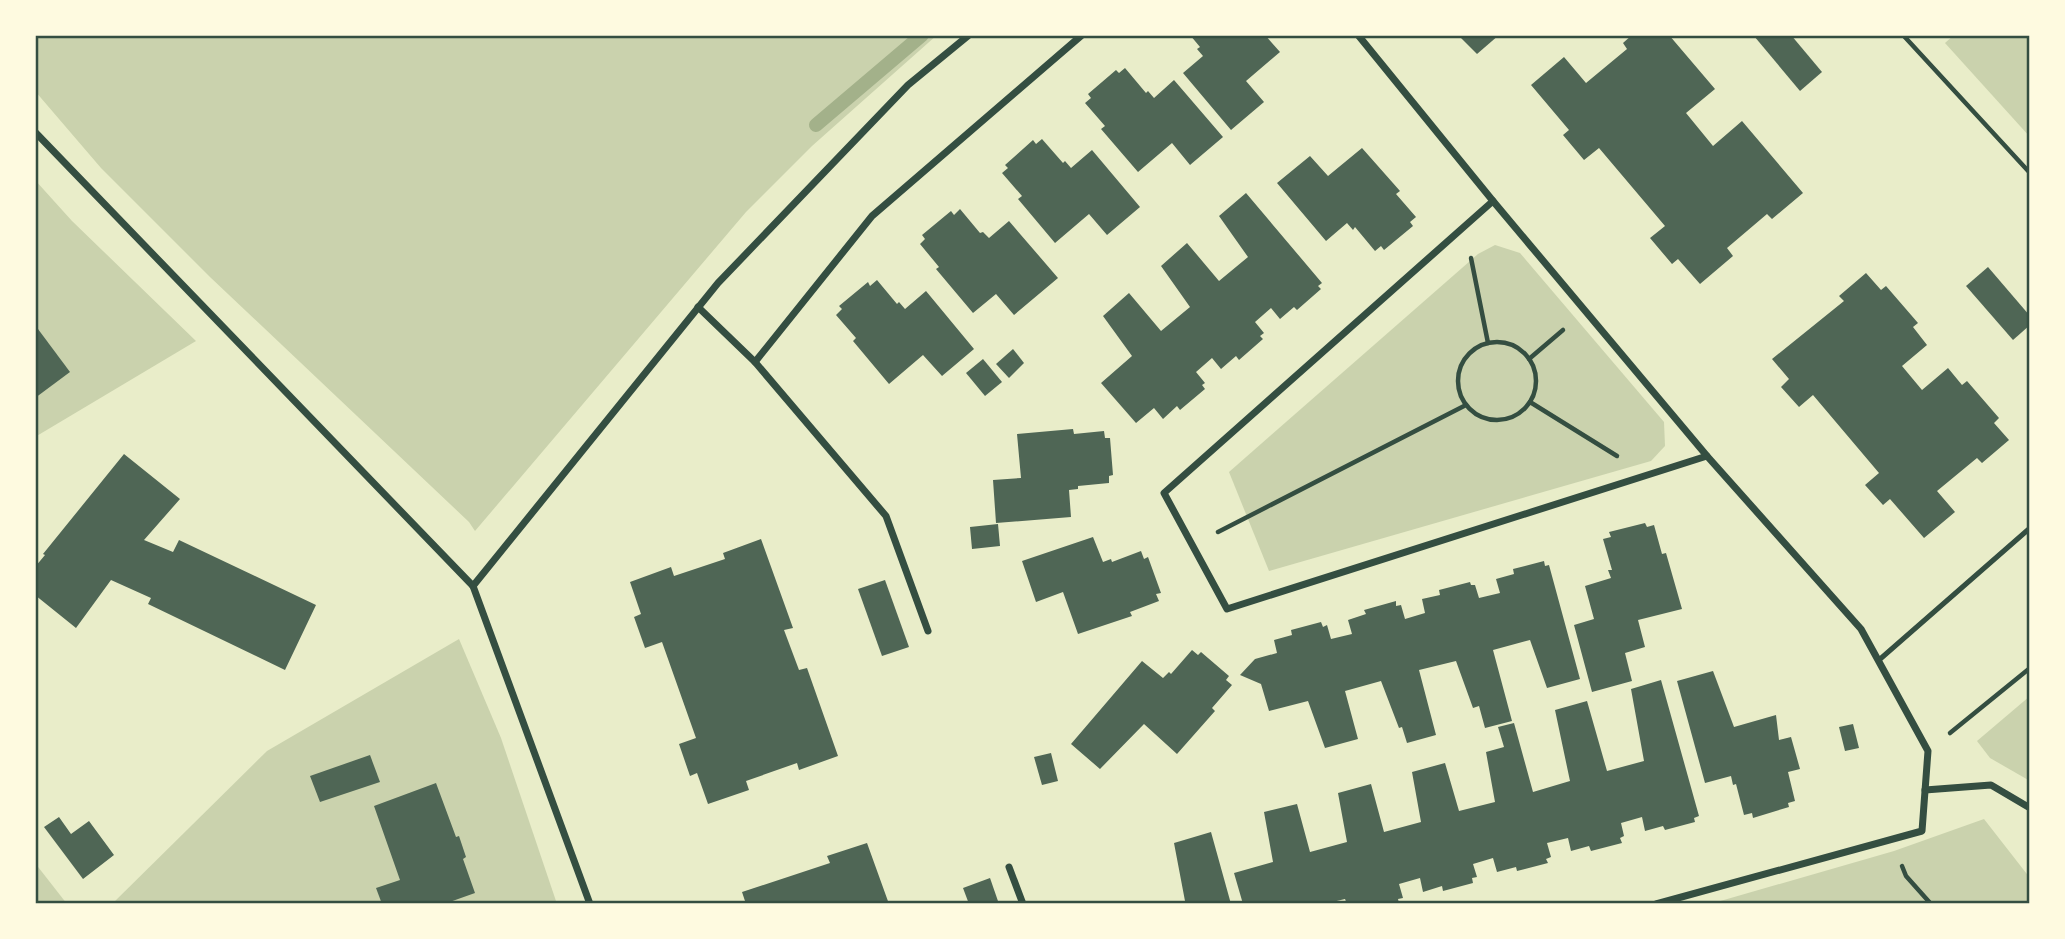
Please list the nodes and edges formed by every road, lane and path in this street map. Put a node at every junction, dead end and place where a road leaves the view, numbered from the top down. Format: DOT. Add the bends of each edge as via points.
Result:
graph roads {
  1 [pos="969,35"];
  2 [pos="1082,35"];
  3 [pos="1358,35"];
  4 [pos="1903,35"];
  5 [pos="1917,35"];
  6 [pos="1909,41"];
  7 [pos="35,132"];
  8 [pos="2030,173"];
  9 [pos="1493,201"];
  10 [pos="1465,225"];
  11 [pos="698,307"];
  12 [pos="1586,311"];
  13 [pos="1488,343"];
  14 [pos="1529,359"];
  15 [pos="755,362"];
  16 [pos="1530,402"];
  17 [pos="1466,405"];
  18 [pos="1707,456"];
  19 [pos="1647,475"];
  20 [pos="2030,528"];
  21 [pos="1192,545"];
  22 [pos="472,586"];
  23 [pos="928,631"];
  24 [pos="1878,660"];
  25 [pos="2030,667"];
  26 [pos="1928,751"];
  27 [pos="1926,790"];
  28 [pos="2030,808"];
  29 [pos="1894,838"];
  30 [pos="1009,867"];
  31 [pos="590,904"];
  32 [pos="1023,904"];
  33 [pos="1656,904"];
  34 [pos="1931,904"];
  1 -- 11 [label="street" via="908,85"];
  2 -- 15 [label="street" via="872,216"];
  3 -- 9 [label="street"];
  4 -- 6 [label="path"];
  5 -- 6 [label="path"];
  6 -- 8 [label="path"];
  7 -- 22 [label="street"];
  9 -- 10 [label="street"];
  9 -- 12 [label="street"];
  10 -- 13 [label="path"];
  10 -- 21 [label="street" via="1164,493"];
  11 -- 15 [label="street"];
  11 -- 22 [label="street"];
  12 -- 14 [label="path"];
  12 -- 18 [label="street"];
  13 -- 14 [label="path" via="1514,346"];
  13 -- 17 [label="path" via="1465,357 1460,369 1458,382"];
  14 -- 16 [label="path" via="1536,377"];
  15 -- 23 [label="street" via="886,516"];
  16 -- 17 [label="path" via="1511,418 1498,420"];
  16 -- 19 [label="path"];
  17 -- 21 [label="path"];
  18 -- 19 [label="street"];
  18 -- 24 [label="street" via="1861,629"];
  19 -- 21 [label="street" via="1227,609"];
  20 -- 24 [label="lane"];
  22 -- 31 [label="street"];
  24 -- 26 [label="street"];
  25 -- 26 [label="path"];
  26 -- 27 [label="street"];
  27 -- 28 [label="street" via="1991,785"];
  27 -- 29 [label="street" via="1922,831"];
  29 -- 33 [label="street"];
  29 -- 34 [label="path" via="1906,876"];
  30 -- 32 [label="street"];
}
